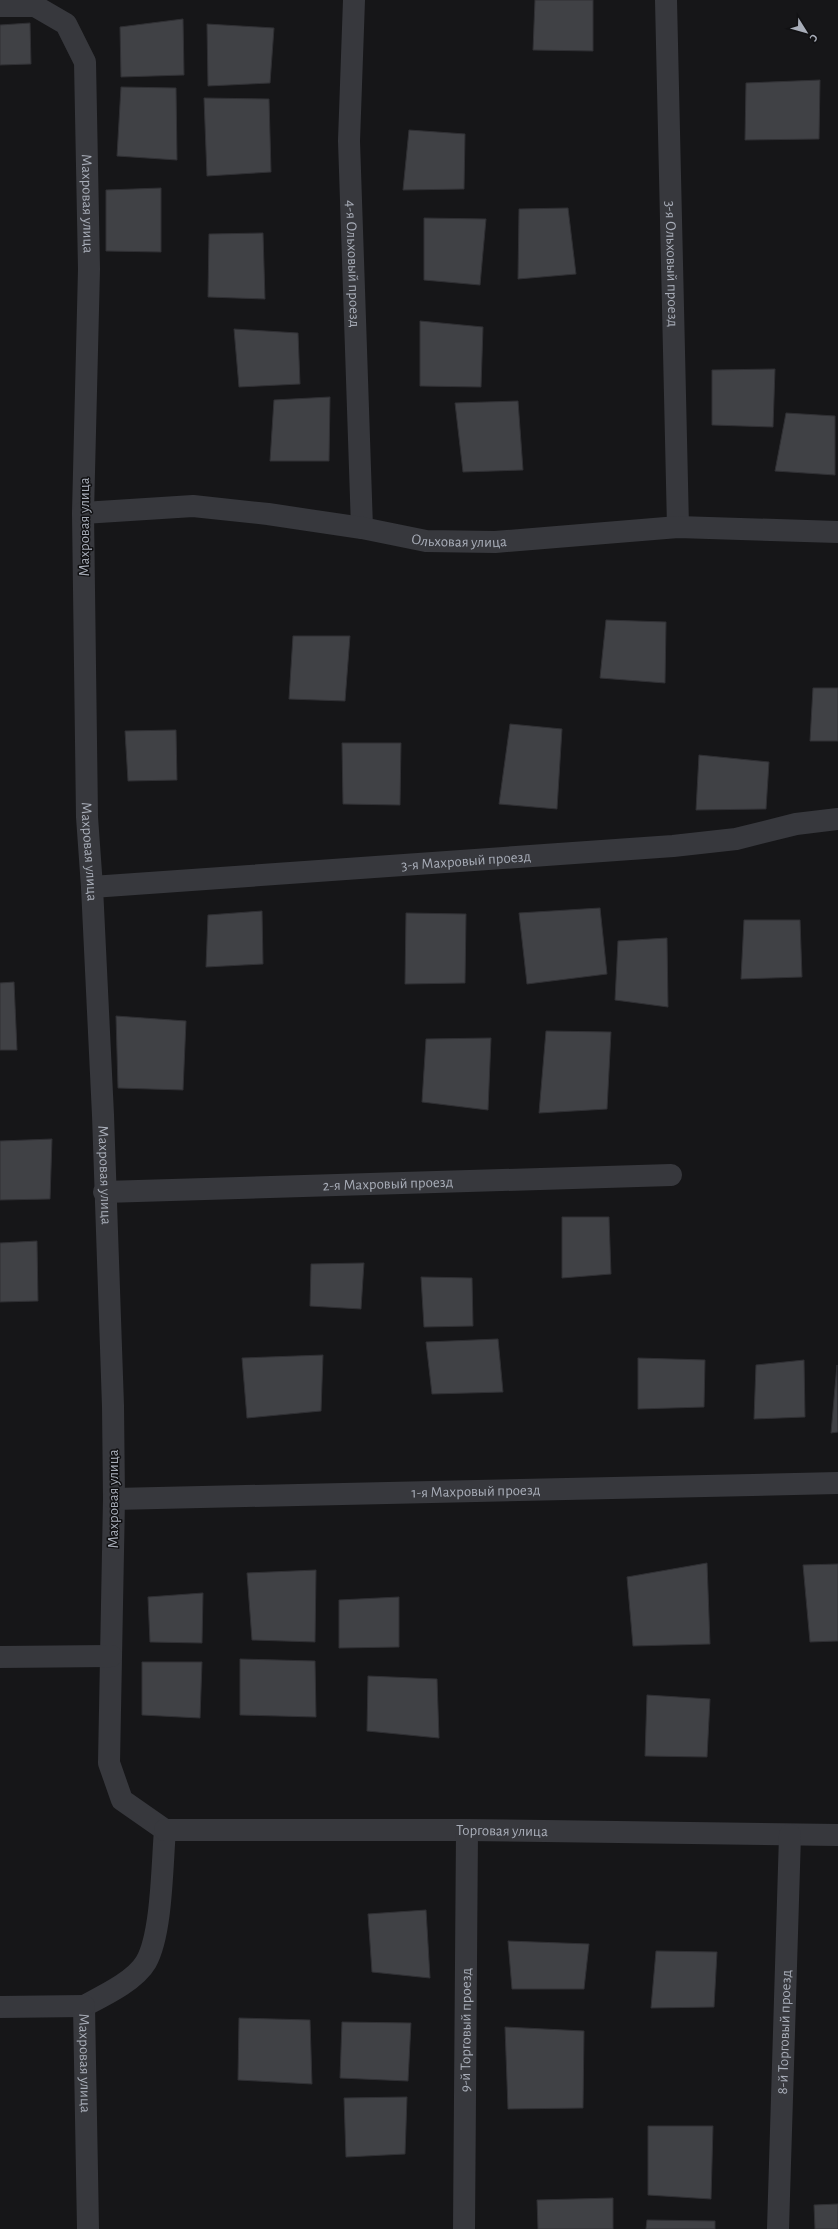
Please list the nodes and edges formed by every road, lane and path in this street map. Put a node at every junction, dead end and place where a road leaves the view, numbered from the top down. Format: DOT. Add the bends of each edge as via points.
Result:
graph roads {
  1 [pos="354,0"];
  2 [pos="666,0"];
  3 [pos="0,6"];
  4 [pos="83,513"];
  5 [pos="678,527"];
  6 [pos="362,528"];
  7 [pos="838,532"];
  8 [pos="838,819"];
  9 [pos="92,887"];
  10 [pos="671,1175"];
  11 [pos="104,1192"];
  12 [pos="838,1483"];
  13 [pos="114,1499"];
  14 [pos="111,1656"];
  15 [pos="0,1657"];
  16 [pos="165,1830"];
  17 [pos="467,1830"];
  18 [pos="790,1835"];
  19 [pos="838,1836"];
  20 [pos="84,2006"];
  21 [pos="0,2007"];
  22 [pos="88,2229"];
  23 [pos="464,2229"];
  24 [pos="778,2229"];
  1 -- 6 [label="street, 4-я Ольховый проезд" via="349,141"];
  2 -- 5 [label="street, 3-я Ольховый проезд"];
  3 -- 4 [label="street, Махровая улица" via="35,6 66,24 85,62 89,269"];
  4 -- 6 [label="street, Ольховая улица" via="193,506"];
  4 -- 9 [label="street, Махровая улица" via="87,817"];
  5 -- 6 [label="street, Ольховая улица" via="495,542 426,541"];
  5 -- 7 [label="street, Ольховая улица"];
  8 -- 9 [label="street, 3-я Махровый проезд" via="796,824 736,840 673,846"];
  9 -- 11 [label="street, Махровая улица"];
  10 -- 11 [label="street, 2-я Махровый проезд"];
  11 -- 13 [label="street, Махровая улица"];
  12 -- 13 [label="street, 1-я Махровый проезд"];
  13 -- 14 [label="street, Махровая улица"];
  14 -- 15 [label="street"];
  14 -- 16 [label="street, Махровая улица" via="109,1763 122,1800"];
  16 -- 17 [label="street, Торговая улица"];
  16 -- 20 [label="street, Махровая улица" via="156,1936 146,1963 124,1984"];
  17 -- 18 [label="street, Торговая улица"];
  17 -- 23 [label="street, 9-й Торговый проезд"];
  18 -- 19 [label="street, Торговая улица"];
  18 -- 24 [label="street, 8-й Торговый проезд"];
  20 -- 21 [label="street"];
  20 -- 22 [label="street, Махровая улица"];
}
